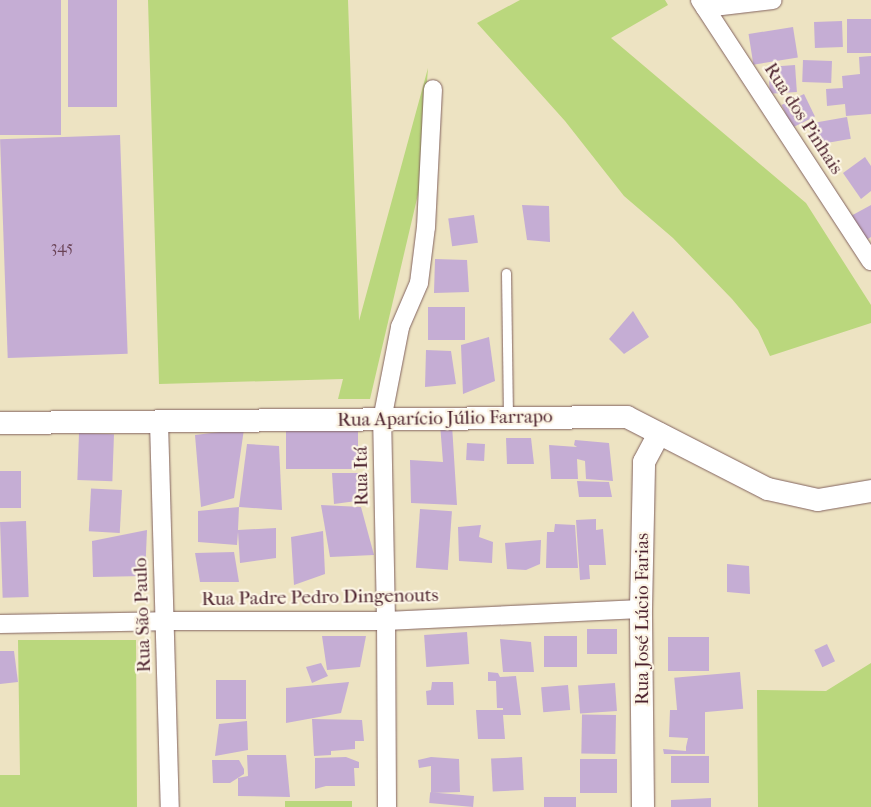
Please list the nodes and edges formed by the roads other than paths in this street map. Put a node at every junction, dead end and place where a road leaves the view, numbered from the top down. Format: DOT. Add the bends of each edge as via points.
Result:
graph roads {
  1 [pos="773,0"];
  2 [pos="702,4"];
  3 [pos="433,89"];
  4 [pos="871,261"];
  5 [pos="506,273"];
  6 [pos="508,418"];
  7 [pos="382,420"];
  8 [pos="159,422"];
  9 [pos="0,423"];
  10 [pos="659,434"];
  11 [pos="871,491"];
  12 [pos="641,609"];
  13 [pos="164,621"];
  14 [pos="386,621"];
  15 [pos="0,624"];
  16 [pos="170,807"];
  17 [pos="387,807"];
  18 [pos="643,807"];
  1 -- 2 [label="street"];
  2 -- 4 [label="street, Rua dos Pinhais"];
  3 -- 7 [label="street, Rua Itá" via="427,210 419,284 400,328"];
  5 -- 6 [label="lane"];
  6 -- 7 [label="street, Rua Aparício Júlio Farrapo"];
  6 -- 10 [label="street, Rua Aparício Júlio Farrapo" via="627,417"];
  7 -- 8 [label="street, Rua Aparício Júlio Farrapo"];
  7 -- 14 [label="street, Rua Itá"];
  8 -- 9 [label="street, Rua Aparício Júlio Farrapo"];
  8 -- 13 [label="street, Rua São Paulo"];
  10 -- 11 [label="street, Rua Aparício Júlio Farrapo" via="768,489 818,500"];
  10 -- 12 [label="street, Rua José Lúcio Farias" via="644,462"];
  12 -- 14 [label="street, Rua Padre Pedro Dingenouts"];
  12 -- 18 [label="street, Rua José Lúcio Farias"];
  13 -- 14 [label="street, Rua Padre Pedro Dingenouts"];
  13 -- 15 [label="street, Rua Padre Pedro Dingenouts"];
  13 -- 16 [label="street, Rua São Paulo"];
  14 -- 17 [label="street, Rua Itá"];
}
